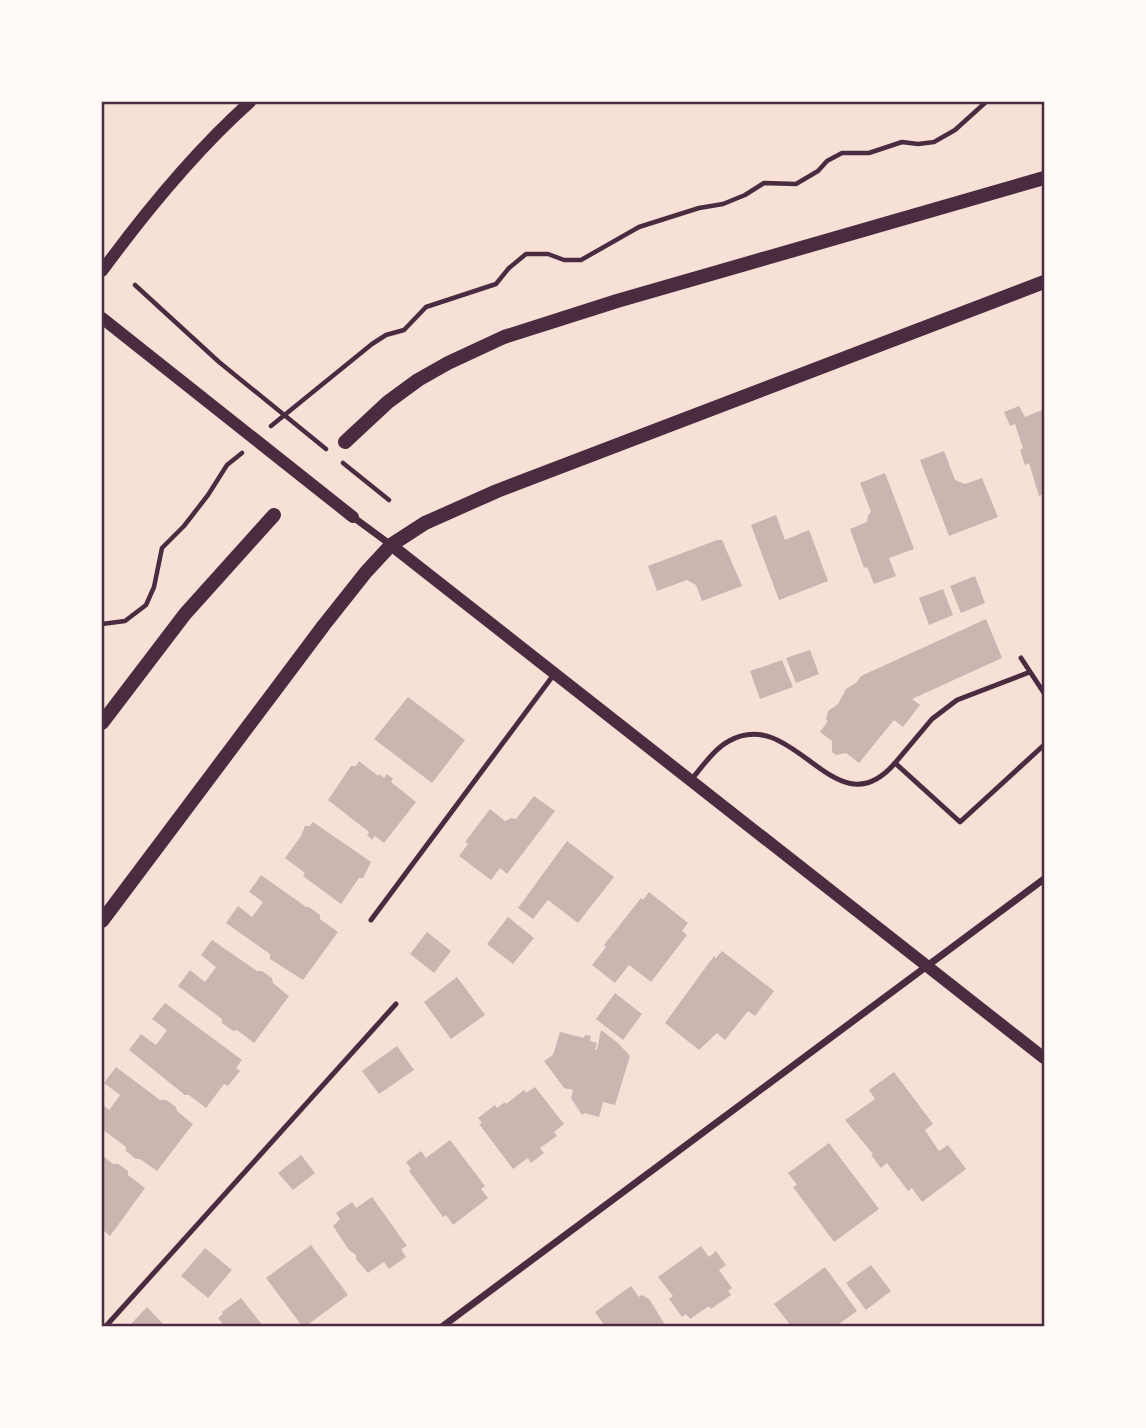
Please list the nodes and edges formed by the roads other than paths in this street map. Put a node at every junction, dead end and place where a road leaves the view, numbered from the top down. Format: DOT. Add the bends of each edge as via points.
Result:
graph roads {
  1 [pos="250,102"];
  2 [pos="1045,177"];
  3 [pos="102,271"];
  4 [pos="1045,282"];
  5 [pos="102,317"];
  6 [pos="345,442"];
  7 [pos="274,515"];
  8 [pos="353,517"];
  9 [pos="391,545"];
  10 [pos="1021,658"];
  11 [pos="1030,672"];
  12 [pos="555,673"];
  13 [pos="1045,693"];
  14 [pos="102,723"];
  15 [pos="1045,745"];
  16 [pos="895,763"];
  17 [pos="691,780"];
  18 [pos="1045,878"];
  19 [pos="104,917"];
  20 [pos="371,920"];
  21 [pos="927,965"];
  22 [pos="396,1004"];
  23 [pos="1045,1058"];
  24 [pos="106,1326"];
  25 [pos="443,1326"];
  1 -- 3 [label="street" via="199,151"];
  2 -- 6 [label="main road" via="504,337 418,380"];
  4 -- 9 [label="main road" via="497,491 425,523"];
  5 -- 8 [label="street"];
  7 -- 14 [label="main road" via="185,614"];
  8 -- 9 [label="street"];
  9 -- 12 [label="street"];
  9 -- 19 [label="main road" via="324,625"];
  10 -- 11 [label="lane"];
  11 -- 13 [label="lane"];
  11 -- 16 [label="lane" via="957,700 932,719"];
  12 -- 17 [label="street"];
  12 -- 20 [label="lane"];
  15 -- 16 [label="lane" via="960,822"];
  16 -- 17 [label="lane" via="877,781 852,785 830,776 785,743 756,732 721,746"];
  17 -- 21 [label="street"];
  18 -- 21 [label="street"];
  21 -- 23 [label="street"];
  21 -- 25 [label="street"];
  22 -- 24 [label="lane"];
}
